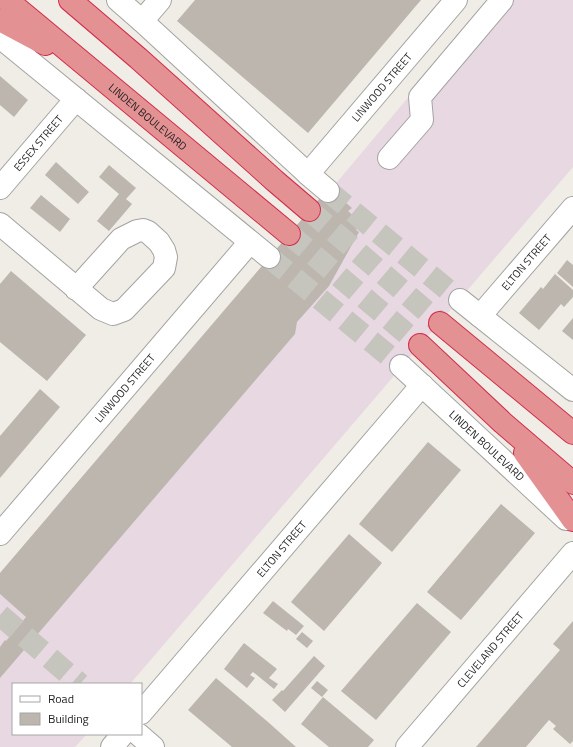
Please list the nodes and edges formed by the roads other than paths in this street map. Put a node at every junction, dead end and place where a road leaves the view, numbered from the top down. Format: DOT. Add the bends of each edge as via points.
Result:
graph roads {
  1 [pos="7,0"];
  2 [pos="70,0"];
  3 [pos="118,0"];
  4 [pos="160,0"];
  5 [pos="456,0"];
  6 [pos="502,0"];
  7 [pos="0,20"];
  8 [pos="142,21"];
  9 [pos="0,37"];
  10 [pos="84,64"];
  11 [pos="76,99"];
  12 [pos="389,158"];
  13 [pos="308,174"];
  14 [pos="0,188"];
  15 [pos="328,191"];
  16 [pos="573,208"];
  17 [pos="309,210"];
  18 [pos="0,224"];
  19 [pos="289,234"];
  20 [pos="250,242"];
  21 [pos="269,258"];
  22 [pos="76,289"];
  23 [pos="460,300"];
  24 [pos="480,316"];
  25 [pos="440,323"];
  26 [pos="420,345"];
  27 [pos="402,366"];
  28 [pos="422,385"];
  29 [pos="573,390"];
  30 [pos="503,423"];
  31 [pos="573,433"];
  32 [pos="573,483"];
  33 [pos="573,520"];
  34 [pos="573,525"];
  35 [pos="0,534"];
  36 [pos="573,553"];
  37 [pos="142,712"];
  38 [pos="122,735"];
  39 [pos="139,735"];
  40 [pos="112,747"];
  41 [pos="153,747"];
  42 [pos="407,747"];
  1 -- 10 [label="highway, LINDEN BOULEVARD"];
  2 -- 17 [label="highway"];
  3 -- 8 [label="street"];
  4 -- 8 [label="street"];
  5 -- 13 [label="street, LINWOOD STREET"];
  6 -- 12 [label="street" via="420,97 422,120"];
  7 -- 10 [label="highway"];
  8 -- 13 [label="street"];
  9 -- 11 [label="street"];
  10 -- 19 [label="highway, LINDEN BOULEVARD"];
  11 -- 14 [label="street, ESSEX STREET"];
  11 -- 20 [label="street"];
  13 -- 15 [label="street"];
  16 -- 24 [label="street, ELTON STREET"];
  18 -- 22 [label="street"];
  20 -- 21 [label="street"];
  20 -- 35 [label="street, LINWOOD STREET"];
  23 -- 24 [label="street"];
  24 -- 29 [label="street"];
  25 -- 31 [label="highway"];
  26 -- 30 [label="highway"];
  27 -- 28 [label="street, LINDEN BOULEVARD"];
  28 -- 34 [label="street, LINDEN BOULEVARD"];
  28 -- 37 [label="street, ELTON STREET"];
  30 -- 32 [label="highway"];
  30 -- 33 [label="highway"];
  36 -- 42 [label="street, CLEVELAND STREET"];
  38 -- 40 [label="street"];
  39 -- 41 [label="street"];
}
